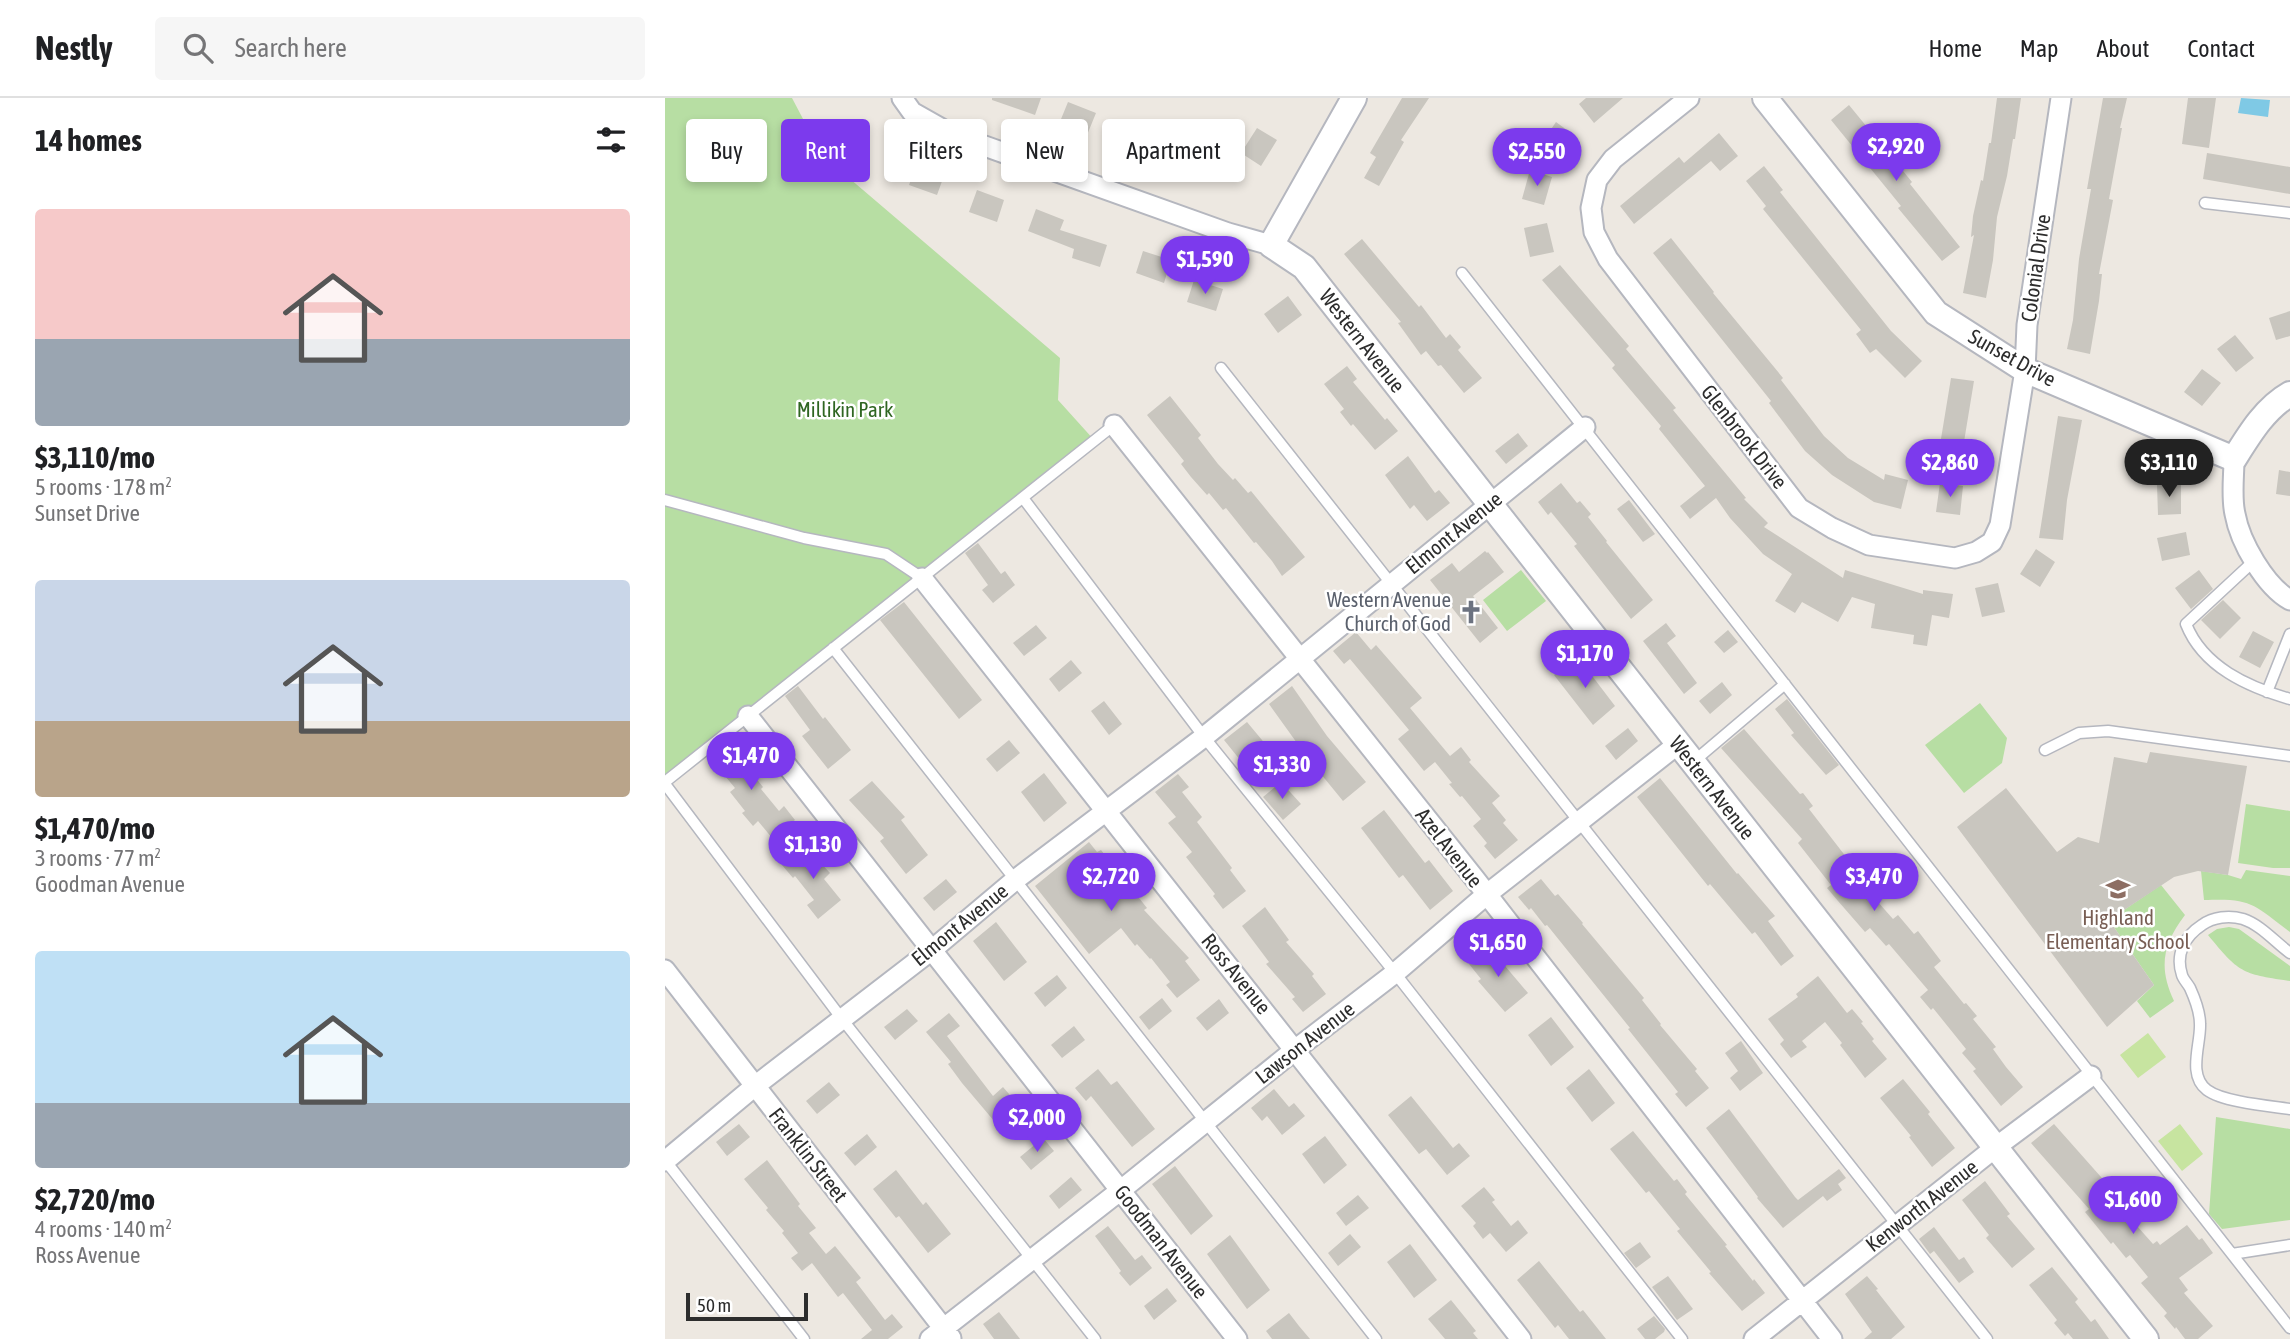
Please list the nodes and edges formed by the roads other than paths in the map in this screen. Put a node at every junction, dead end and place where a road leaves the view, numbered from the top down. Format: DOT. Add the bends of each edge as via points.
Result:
graph roads {
  1 [pos="902,98"];
  2 [pos="1354,98"];
  3 [pos="1689,98"];
  4 [pos="1765,98"];
  5 [pos="2061,98"];
  6 [pos="2205,203"];
  7 [pos="2290,213"];
  8 [pos="1271,245"];
  9 [pos="1462,273"];
  10 [pos="1221,368"];
  11 [pos="2025,370"];
  12 [pos="2290,394"];
  13 [pos="1114,425"];
  14 [pos="1585,427"];
  15 [pos="2234,459"];
  16 [pos="1023,498"];
  17 [pos="665,500"];
  18 [pos="1490,504"];
  19 [pos="1976,552"];
  20 [pos="2255,561"];
  21 [pos="922,578"];
  22 [pos="1391,584"];
  23 [pos="2290,600"];
  24 [pos="2290,634"];
  25 [pos="833,648"];
  26 [pos="1300,657"];
  27 [pos="1785,684"];
  28 [pos="2267,692"];
  29 [pos="2290,699"];
  30 [pos="748,716"];
  31 [pos="1205,737"];
  32 [pos="2045,750"];
  33 [pos="1685,753"];
  34 [pos="2290,756"];
  35 [pos="665,783"];
  36 [pos="1106,813"];
  37 [pos="1580,822"];
  38 [pos="1015,880"];
  39 [pos="1486,895"];
  40 [pos="933,949"];
  41 [pos="2290,954"];
  42 [pos="665,970"];
  43 [pos="1395,973"];
  44 [pos="842,1019"];
  45 [pos="1296,1049"];
  46 [pos="2091,1076"];
  47 [pos="755,1086"];
  48 [pos="2290,1109"];
  49 [pos="1205,1123"];
  50 [pos="1996,1147"];
  51 [pos="665,1160"];
  52 [pos="1121,1191"];
  53 [pos="1898,1226"];
  54 [pos="2290,1245"];
  55 [pos="2232,1254"];
  56 [pos="1033,1259"];
  57 [pos="1801,1300"];
  58 [pos="2290,1327"];
  59 [pos="941,1335"];
  60 [pos="804,1339"];
  61 [pos="1095,1339"];
  62 [pos="1237,1339"];
  63 [pos="1375,1339"];
  64 [pos="1521,1339"];
  65 [pos="1682,1339"];
  66 [pos="1754,1339"];
  67 [pos="1832,1339"];
  68 [pos="1987,1339"];
  69 [pos="2146,1339"];
  1 -- 8 [label="street" via="912,112 951,134"];
  2 -- 8 [label="street"];
  3 -- 19 [label="street, Glenbrook Drive" via="1613,159 1597,180 1591,208 1594,232 1608,259 1799,508 1869,545 1955,558"];
  4 -- 11 [label="street, Sunset Drive" via="1936,313"];
  5 -- 11 [label="street, Colonial Drive" via="2027,325"];
  6 -- 7 [label="lane"];
  8 -- 18 [label="street, Western Avenue" via="1304,267"];
  9 -- 14 [label="lane"];
  10 -- 22 [label="lane"];
  11 -- 15 [label="street, Sunset Drive"];
  11 -- 19 [label="street, Colonial Drive" via="2000,525 1992,542"];
  12 -- 15 [label="street" via="2253,430"];
  13 -- 16 [label="lane"];
  13 -- 26 [label="street, Azel Avenue"];
  14 -- 18 [label="street, Elmont Avenue"];
  14 -- 27 [label="lane"];
  15 -- 20 [label="street" via="2234,513"];
  16 -- 21 [label="lane"];
  16 -- 31 [label="lane"];
  17 -- 21 [label="lane" via="804,538 886,554"];
  18 -- 22 [label="street, Elmont Avenue"];
  18 -- 33 [label="street, Western Avenue"];
  20 -- 23 [label="street"];
  20 -- 28 [label="lane" via="2186,624 2225,673"];
  21 -- 25 [label="lane"];
  21 -- 36 [label="street, Ross Avenue"];
  22 -- 26 [label="street, Elmont Avenue"];
  22 -- 37 [label="lane"];
  24 -- 28 [label="lane"];
  25 -- 30 [label="lane"];
  25 -- 38 [label="lane"];
  26 -- 31 [label="street, Elmont Avenue"];
  26 -- 39 [label="street, Azel Avenue"];
  27 -- 33 [label="lane"];
  27 -- 46 [label="lane"];
  28 -- 29 [label="lane"];
  30 -- 35 [label="lane"];
  30 -- 40 [label="street, Goodman Avenue"];
  31 -- 36 [label="street, Elmont Avenue"];
  31 -- 43 [label="lane"];
  32 -- 34 [label="lane" via="2079,733 2108,731"];
  33 -- 37 [label="street, Lawson Avenue"];
  33 -- 50 [label="street, Western Avenue"];
  35 -- 44 [label="lane"];
  36 -- 38 [label="street, Elmont Avenue"];
  36 -- 45 [label="street, Ross Avenue"];
  37 -- 39 [label="street, Lawson Avenue"];
  37 -- 53 [label="lane"];
  38 -- 40 [label="street, Elmont Avenue"];
  38 -- 49 [label="lane"];
  39 -- 43 [label="street, Lawson Avenue"];
  39 -- 57 [label="street, Azel Avenue"];
  40 -- 44 [label="street, Elmont Avenue"];
  40 -- 52 [label="street, Goodman Avenue"];
  41 -- 48 [label="lane" via="2261,929 2243,919 2226,917 2209,919 2196,928 2182,944 2181,961 2200,1022 2195,1062 2206,1090 2221,1097"];
  42 -- 47 [label="street, Franklin Street"];
  43 -- 45 [label="street, Lawson Avenue"];
  43 -- 65 [label="lane"];
  44 -- 47 [label="street, Elmont Avenue"];
  44 -- 56 [label="lane"];
  45 -- 49 [label="street, Lawson Avenue"];
  45 -- 64 [label="street, Ross Avenue"];
  46 -- 50 [label="street, Kenworth Avenue"];
  46 -- 55 [label="lane"];
  47 -- 51 [label="street, Elmont Avenue"];
  47 -- 59 [label="street, Franklin Street"];
  49 -- 52 [label="street, Lawson Avenue"];
  49 -- 63 [label="lane"];
  50 -- 53 [label="street, Kenworth Avenue"];
  50 -- 69 [label="street, Western Avenue"];
  51 -- 60 [label="lane"];
  52 -- 56 [label="street, Lawson Avenue"];
  52 -- 62 [label="street, Goodman Avenue"];
  53 -- 57 [label="street, Kenworth Avenue"];
  53 -- 68 [label="lane"];
  54 -- 55 [label="lane"];
  55 -- 58 [label="lane"];
  56 -- 59 [label="street, Lawson Avenue"];
  56 -- 61 [label="lane"];
  57 -- 66 [label="street, Kenworth Avenue"];
  57 -- 67 [label="street, Azel Avenue"];
}
